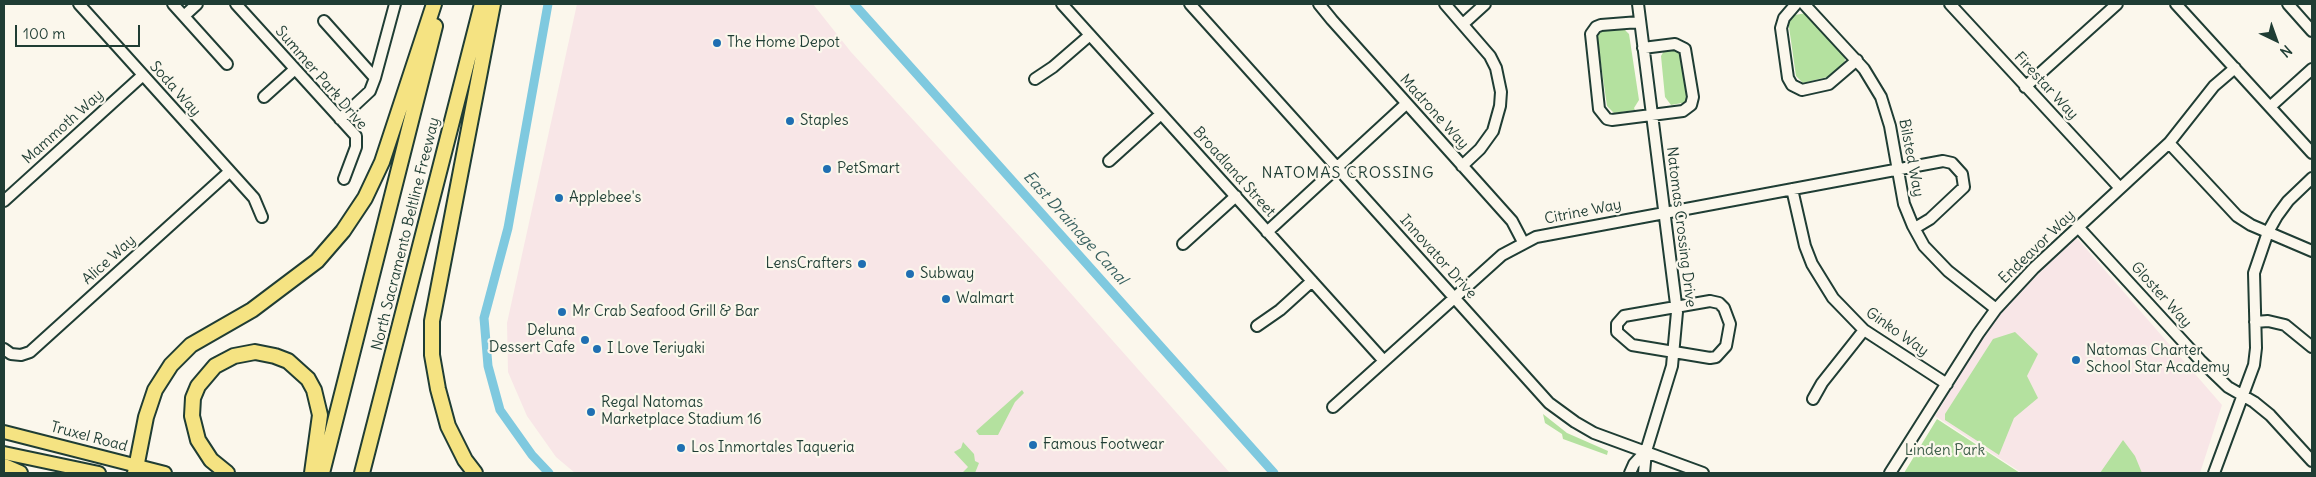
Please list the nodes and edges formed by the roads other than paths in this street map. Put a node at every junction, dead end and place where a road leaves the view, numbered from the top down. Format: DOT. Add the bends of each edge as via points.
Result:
graph roads {
  1 [pos="79,4"];
  2 [pos="173,4"];
  3 [pos="197,4"];
  4 [pos="236,4"];
  5 [pos="395,4"];
  6 [pos="434,4"];
  7 [pos="441,4"];
  8 [pos="482,4"];
  9 [pos="493,4"];
  10 [pos="1062,4"];
  11 [pos="1190,4"];
  12 [pos="1319,4"];
  13 [pos="1445,4"];
  14 [pos="1485,4"];
  15 [pos="1638,4"];
  16 [pos="1796,4"];
  17 [pos="1804,4"];
  18 [pos="1950,4"];
  19 [pos="2117,4"];
  20 [pos="2176,4"];
  21 [pos="2288,4"];
  22 [pos="184,16"];
  23 [pos="324,21"];
  24 [pos="1639,22"];
  25 [pos="1463,24"];
  26 [pos="2312,31"];
  27 [pos="1090,34"];
  28 [pos="1643,48"];
  29 [pos="1857,60"];
  30 [pos="227,64"];
  31 [pos="2235,68"];
  32 [pos="294,69"];
  33 [pos="2312,69"];
  34 [pos="143,75"];
  35 [pos="375,78"];
  36 [pos="1035,79"];
  37 [pos="2025,87"];
  38 [pos="264,97"];
  39 [pos="1406,104"];
  40 [pos="2270,106"];
  41 [pos="1162,114"];
  42 [pos="1652,115"];
  43 [pos="340,119"];
  44 [pos="2169,143"];
  45 [pos="2312,153"];
  46 [pos="1109,161"];
  47 [pos="1462,166"];
  48 [pos="1337,167"];
  49 [pos="1898,169"];
  50 [pos="229,172"];
  51 [pos="2312,178"];
  52 [pos="344,179"];
  53 [pos="2120,188"];
  54 [pos="1792,189"];
  55 [pos="1236,196"];
  56 [pos="4,201"];
  57 [pos="1665,212"];
  58 [pos="262,217"];
  59 [pos="1915,228"];
  60 [pos="2078,228"];
  61 [pos="1267,232"];
  62 [pos="2268,232"];
  63 [pos="1523,242"];
  64 [pos="1183,244"];
  65 [pos="2312,251"];
  66 [pos="1312,281"];
  67 [pos="1455,298"];
  68 [pos="1676,307"];
  69 [pos="1996,309"];
  70 [pos="2255,322"];
  71 [pos="1257,326"];
  72 [pos="1864,330"];
  73 [pos="2312,346"];
  74 [pos="4,349"];
  75 [pos="1675,352"];
  76 [pos="1384,361"];
  77 [pos="1947,384"];
  78 [pos="2243,396"];
  79 [pos="1813,399"];
  80 [pos="1333,407"];
  81 [pos="4,432"];
  82 [pos="1646,451"];
  83 [pos="4,453"];
  84 [pos="2312,461"];
  85 [pos="4,466"];
  86 [pos="136,470"];
  87 [pos="20,473"];
  88 [pos="99,473"];
  89 [pos="165,473"];
  90 [pos="227,473"];
  91 [pos="312,473"];
  92 [pos="322,473"];
  93 [pos="362,473"];
  94 [pos="475,473"];
  95 [pos="1630,473"];
  96 [pos="1644,473"];
  97 [pos="1704,473"];
  98 [pos="1890,473"];
  99 [pos="2214,473"];
  1 -- 34 [label="street, Soda Way"];
  2 -- 22 [label="street"];
  3 -- 22 [label="street"];
  4 -- 32 [label="street, Summer Park Drive"];
  5 -- 35 [label="street"];
  6 -- 86 [label="highway" via="382,162 365,198 343,231 316,261 252,310 191,345 171,366 155,390"];
  7 -- 92 [label="highway, North Sacramento Beltline Freeway"];
  8 -- 93 [label="highway, North Sacramento Beltline Freeway"];
  9 -- 94 [label="highway" via="432,321 432,355 448,426"];
  10 -- 27 [label="street, Broadland Street"];
  11 -- 48 [label="street, Innovator Drive"];
  12 -- 39 [label="street, Madrone Way"];
  13 -- 25 [label="street"];
  14 -- 25 [label="street"];
  15 -- 24 [label="street, Natomas Crossing Drive"];
  16 -- 29 [label="street" via="1782,23 1788,78 1792,86 1802,90 1829,84"];
  17 -- 29 [label="street, Bilsted Way"];
  18 -- 37 [label="street, Firestar Way"];
  19 -- 37 [label="street"];
  20 -- 31 [label="street"];
  21 -- 26 [label="street"];
  22 -- 30 [label="street"];
  23 -- 35 [label="street"];
  24 -- 28 [label="street, Natomas Crossing Drive"];
  24 -- 42 [label="street" via="1601,25 1593,30 1590,38 1599,109 1604,118 1612,120"];
  25 -- 47 [label="street" via="1490,56 1501,92 1493,131"];
  27 -- 36 [label="street"];
  27 -- 41 [label="street, Broadland Street"];
  28 -- 42 [label="street, Natomas Crossing Drive"];
  28 -- 42 [label="street" via="1681,45 1687,53 1692,88 1693,101 1688,108"];
  29 -- 49 [label="street, Bilsted Way" via="1874,82 1884,105"];
  31 -- 40 [label="street"];
  31 -- 44 [label="street, Endeavor Way" via="2214,86"];
  32 -- 38 [label="street"];
  32 -- 43 [label="street, Summer Park Drive"];
  33 -- 40 [label="street"];
  34 -- 50 [label="street, Soda Way"];
  34 -- 56 [label="street, Mammoth Way"];
  35 -- 43 [label="street" via="370,91"];
  37 -- 53 [label="street, Firestar Way"];
  39 -- 47 [label="street, Madrone Way"];
  39 -- 48 [label="street"];
  40 -- 45 [label="street"];
  41 -- 46 [label="street"];
  41 -- 55 [label="street, Broadland Street"];
  42 -- 57 [label="street, Natomas Crossing Drive"];
  43 -- 52 [label="street, Summer Park Drive" via="357,139"];
  44 -- 53 [label="street, Endeavor Way"];
  44 -- 62 [label="street" via="2237,216"];
  47 -- 63 [label="street, Madrone Way" via="1512,221"];
  48 -- 61 [label="street"];
  48 -- 67 [label="street, Innovator Drive"];
  49 -- 54 [label="street, Citrine Way"];
  49 -- 59 [label="street, Bilsted Way" via="1904,204"];
  49 -- 59 [label="street, Citrine Way" via="1948,161 1964,178 1962,190"];
  50 -- 58 [label="street, Soda Way" via="254,198"];
  50 -- 74 [label="street, Alice Way" via="30,352 11,354"];
  51 -- 62 [label="street" via="2288,201"];
  53 -- 60 [label="street, Endeavor Way"];
  54 -- 57 [label="street, Citrine Way"];
  54 -- 72 [label="street, Ginko Way" via="1799,226 1812,264 1833,298"];
  55 -- 61 [label="street, Broadland Street"];
  55 -- 64 [label="street"];
  57 -- 63 [label="street, Citrine Way" via="1551,233"];
  57 -- 68 [label="street, Natomas Crossing Drive"];
  59 -- 69 [label="street, Bilsted Way" via="1935,258"];
  60 -- 69 [label="street, Endeavor Way"];
  60 -- 78 [label="street, Gloster Way" via="2200,360 2228,387"];
  61 -- 66 [label="street, Broadland Street"];
  62 -- 65 [label="street"];
  62 -- 70 [label="street" via="2254,273"];
  63 -- 67 [label="street, Citrine Way" via="1502,255"];
  66 -- 71 [label="street"];
  66 -- 76 [label="street, Broadland Street"];
  67 -- 76 [label="street, Citrine Way"];
  67 -- 82 [label="street, Innovator Drive" via="1557,410 1594,432"];
  68 -- 75 [label="street, Natomas Crossing Drive"];
  68 -- 75 [label="street" via="1624,316 1616,327 1619,336 1632,345"];
  68 -- 75 [label="street" via="1710,300 1720,303 1728,316 1730,332 1726,346 1716,357"];
  69 -- 77 [label="street, Endeavor Way"];
  70 -- 73 [label="street" via="2286,325"];
  70 -- 78 [label="street" via="2254,365"];
  72 -- 77 [label="street, Ginko Way"];
  72 -- 79 [label="street"];
  75 -- 82 [label="street, Natomas Crossing Drive" via="1668,385"];
  76 -- 80 [label="street, Citrine Way"];
  77 -- 98 [label="street, Endeavor Way"];
  78 -- 84 [label="street, Gloster Way" via="2270,415"];
  78 -- 99 [label="street"];
  81 -- 86 [label="main road, Truxel Road"];
  82 -- 95 [label="street, Natomas Crossing Drive"];
  82 -- 96 [label="street, Natomas Crossing Drive"];
  82 -- 97 [label="street, Innovator Drive"];
  83 -- 88 [label="main road"];
  85 -- 87 [label="highway"];
  86 -- 89 [label="main road, Truxel Road"];
  90 -- 91 [label="highway" via="211,460 198,440 192,416 193,398 205,375 215,366 234,356 255,352 288,361 308,379 314,390 320,415"];
}
